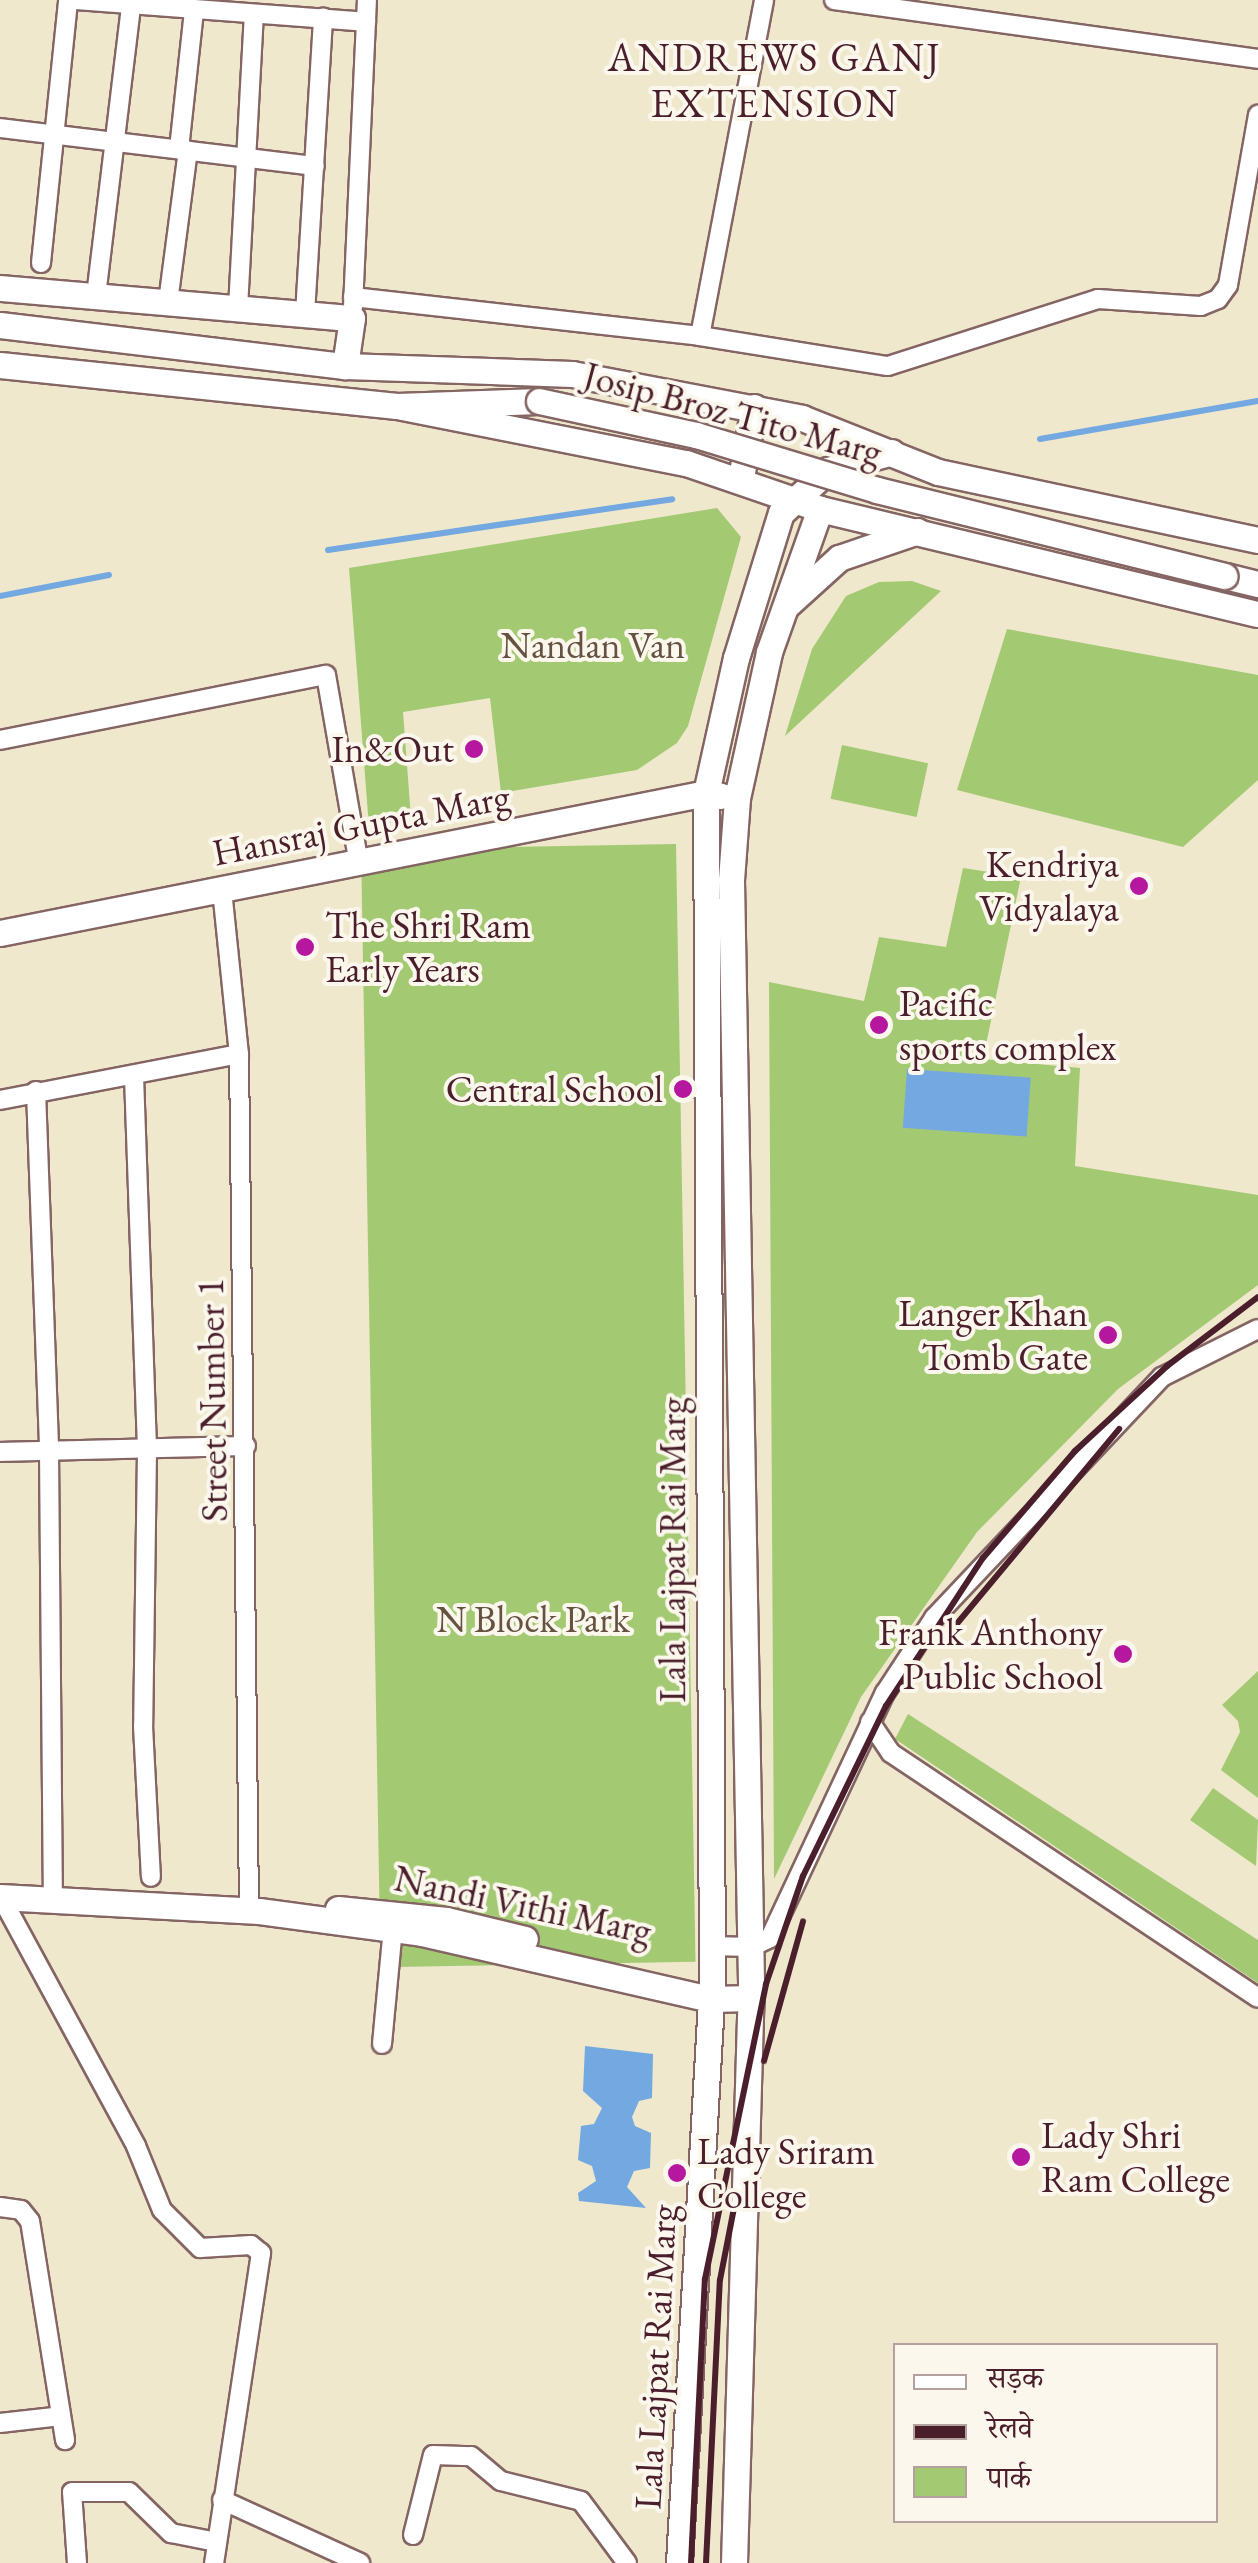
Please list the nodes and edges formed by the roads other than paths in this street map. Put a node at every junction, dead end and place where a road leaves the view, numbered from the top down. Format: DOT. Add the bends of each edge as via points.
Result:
graph roads {
  1 [pos="71,0"];
  2 [pos="347,0"];
  3 [pos="367,0"];
  4 [pos="764,0"];
  5 [pos="834,0"];
  6 [pos="140,4"];
  7 [pos="901,5"];
  8 [pos="194,10"];
  9 [pos="254,14"];
  10 [pos="322,18"];
  11 [pos="346,20"];
  12 [pos="366,22"];
  13 [pos="1258,60"];
  14 [pos="1258,115"];
  15 [pos="0,128"];
  16 [pos="54,134"];
  17 [pos="115,142"];
  18 [pos="184,150"];
  19 [pos="246,158"];
  20 [pos="315,166"];
  21 [pos="41,263"];
  22 [pos="0,288"];
  23 [pos="96,296"];
  24 [pos="168,302"];
  25 [pos="238,308"];
  26 [pos="353,308"];
  27 [pos="305,314"];
  28 [pos="0,325"];
  29 [pos="700,336"];
  30 [pos="0,365"];
  31 [pos="345,366"];
  32 [pos="396,406"];
  33 [pos="754,407"];
  34 [pos="892,452"];
  35 [pos="737,481"];
  36 [pos="790,500"];
  37 [pos="820,509"];
  38 [pos="919,531"];
  39 [pos="1258,540"];
  40 [pos="768,543"];
  41 [pos="1258,584"];
  42 [pos="779,613"];
  43 [pos="1258,614"];
  44 [pos="0,740"];
  45 [pos="706,793"];
  46 [pos="737,798"];
  47 [pos="358,864"];
  48 [pos="222,890"];
  49 [pos="0,933"];
  50 [pos="239,1054"];
  51 [pos="134,1076"];
  52 [pos="36,1091"];
  53 [pos="0,1100"];
  54 [pos="1258,1329"];
  55 [pos="246,1446"];
  56 [pos="147,1451"];
  57 [pos="0,1452"];
  58 [pos="49,1452"];
  59 [pos="710,1584"];
  60 [pos="744,1584"];
  61 [pos="745,1640"];
  62 [pos="710,1642"];
  63 [pos="870,1722"];
  64 [pos="151,1876"];
  65 [pos="1,1897"];
  66 [pos="54,1899"];
  67 [pos="254,1911"];
  68 [pos="394,1921"];
  69 [pos="711,1946"];
  70 [pos="750,1948"];
  71 [pos="751,1990"];
  72 [pos="711,1992"];
  73 [pos="1258,1998"];
  74 [pos="382,2044"];
  75 [pos="0,2207"];
  76 [pos="61,2416"];
  77 [pos="0,2423"];
  78 [pos="65,2440"];
  79 [pos="222,2500"];
  80 [pos="413,2535"];
  81 [pos="217,2542"];
  82 [pos="77,2563"];
  83 [pos="214,2563"];
  84 [pos="360,2563"];
  85 [pos="626,2563"];
  86 [pos="679,2563"];
  87 [pos="734,2563"];
  1 -- 6 [label="street"];
  1 -- 16 [label="street"];
  2 -- 11 [label="street"];
  3 -- 12 [label="street"];
  4 -- 29 [label="street"];
  5 -- 7 [label="street"];
  6 -- 8 [label="street"];
  6 -- 17 [label="street"];
  7 -- 13 [label="street"];
  8 -- 9 [label="street"];
  8 -- 18 [label="street"];
  9 -- 10 [label="street"];
  9 -- 19 [label="street"];
  10 -- 11 [label="street"];
  10 -- 20 [label="street"];
  11 -- 12 [label="street"];
  12 -- 26 [label="street"];
  14 -- 29 [label="street" via="1228,285 1201,306 1098,299 888,366"];
  15 -- 16 [label="street"];
  16 -- 17 [label="street"];
  16 -- 21 [label="street"];
  17 -- 18 [label="street"];
  17 -- 23 [label="street"];
  18 -- 19 [label="street"];
  18 -- 24 [label="street"];
  19 -- 20 [label="street"];
  19 -- 25 [label="street"];
  20 -- 27 [label="street"];
  22 -- 23 [label="main road"];
  23 -- 24 [label="main road"];
  24 -- 25 [label="main road"];
  25 -- 27 [label="main road"];
  26 -- 27 [label="main road"];
  26 -- 29 [label="street"];
  26 -- 31 [label="main road"];
  28 -- 31 [label="main road, Josip Broz Tito Marg"];
  30 -- 32 [label="main road, Josip Broz Tito Marg"];
  31 -- 33 [label="main road, Josip Broz Tito Marg" via="572,374"];
  32 -- 35 [label="main road" via="686,464"];
  32 -- 41 [label="main road, Josip Broz Tito Marg, bridge" via="540,401 696,434 878,490"];
  33 -- 34 [label="main road, Josip Broz Tito Marg"];
  33 -- 35 [label="main road"];
  34 -- 36 [label="main road" via="828,470"];
  34 -- 39 [label="main road, Josip Broz Tito Marg" via="938,472"];
  35 -- 36 [label="main road"];
  35 -- 40 [label="main road" via="756,502"];
  36 -- 37 [label="main road"];
  36 -- 40 [label="main road, Lala Lajpat Rai Marg"];
  37 -- 38 [label="main road"];
  37 -- 42 [label="main road, Lala Lajpat Rai Marg"];
  38 -- 42 [label="main road" via="839,558"];
  38 -- 43 [label="main road"];
  40 -- 45 [label="main road, Lala Lajpat Rai Marg"];
  42 -- 46 [label="main road, Lala Lajpat Rai Marg"];
  44 -- 47 [label="street" via="326,675"];
  45 -- 46 [label="main road, Hansraj Gupta Marg"];
  45 -- 47 [label="main road, Hansraj Gupta Marg"];
  45 -- 59 [label="main road, Lala Lajpat Rai Marg"];
  46 -- 60 [label="main road, Lala Lajpat Rai Marg" via="732,880"];
  47 -- 48 [label="main road, Hansraj Gupta Marg"];
  48 -- 49 [label="main road, Hansraj Gupta Marg"];
  48 -- 50 [label="street, Street Number 1"];
  50 -- 51 [label="street"];
  50 -- 55 [label="street, Street Number 1"];
  51 -- 52 [label="street"];
  51 -- 56 [label="street"];
  52 -- 53 [label="street"];
  52 -- 58 [label="street"];
  54 -- 63 [label="street" via="1162,1377 1113,1422 934,1618"];
  55 -- 56 [label="street"];
  55 -- 67 [label="street, Street Number 1"];
  56 -- 58 [label="street"];
  56 -- 64 [label="street" via="143,1726"];
  57 -- 58 [label="street"];
  58 -- 66 [label="street"];
  59 -- 60 [label="main road"];
  59 -- 62 [label="main road, Lala Lajpat Rai Marg"];
  60 -- 61 [label="main road, Lala Lajpat Rai Marg"];
  61 -- 62 [label="main road"];
  61 -- 70 [label="main road, Lala Lajpat Rai Marg"];
  62 -- 69 [label="main road, Lala Lajpat Rai Marg"];
  63 -- 70 [label="street" via="770,1938"];
  63 -- 73 [label="street" via="891,1753"];
  65 -- 66 [label="main road, Nandi Vithi Marg"];
  65 -- 79 [label="street" via="136,2146 162,2210 200,2248 251,2245 261,2253"];
  66 -- 67 [label="main road, Nandi Vithi Marg"];
  67 -- 68 [label="main road, Nandi Vithi Marg"];
  68 -- 72 [label="main road, Nandi Vithi Marg"];
  68 -- 74 [label="street"];
  69 -- 70 [label="street"];
  69 -- 72 [label="main road, Lala Lajpat Rai Marg"];
  70 -- 71 [label="main road, Lala Lajpat Rai Marg"];
  71 -- 72 [label="main road, Nandi Vithi Marg"];
  71 -- 87 [label="main road, Lala Lajpat Rai Marg"];
  72 -- 86 [label="main road, Lala Lajpat Rai Marg"];
  75 -- 76 [label="street" via="21,2210 30,2220"];
  76 -- 77 [label="street"];
  76 -- 78 [label="street"];
  79 -- 81 [label="street"];
  79 -- 84 [label="street"];
  80 -- 85 [label="street" via="433,2456 471,2456 500,2481 581,2502"];
  81 -- 82 [label="street" via="170,2533 129,2492 72,2492"];
  81 -- 83 [label="street"];
}
